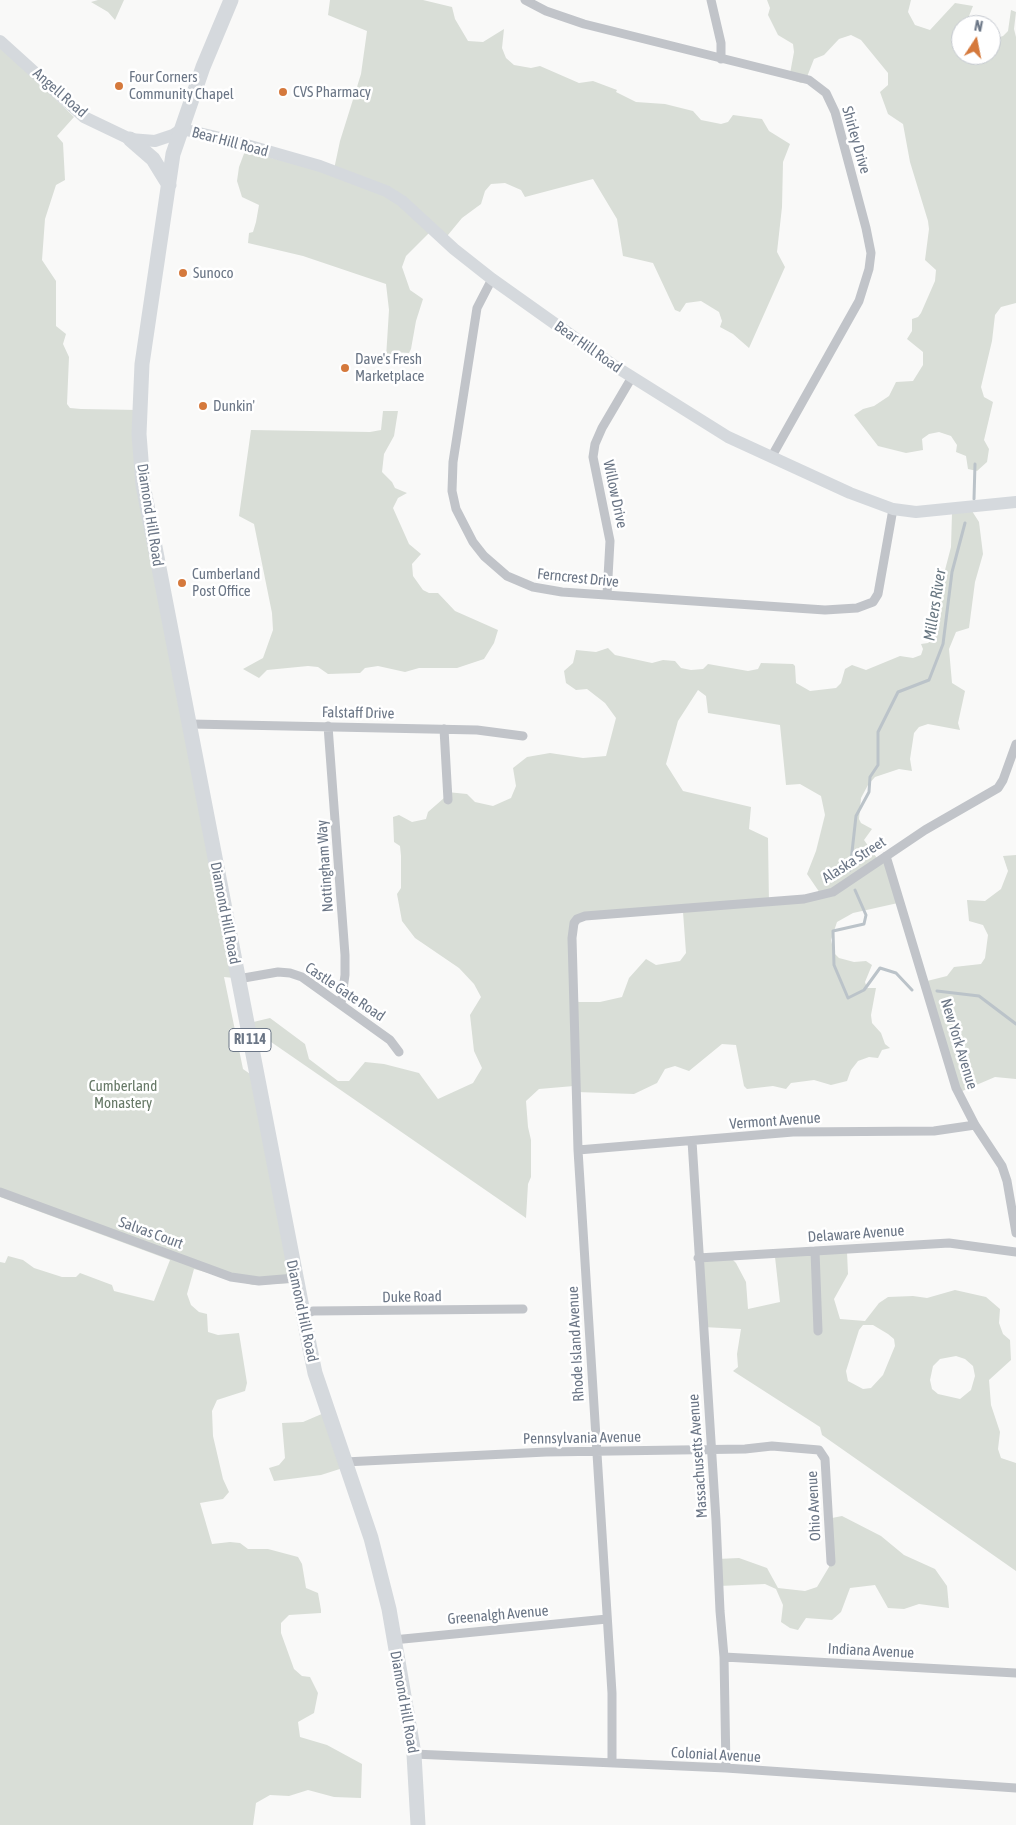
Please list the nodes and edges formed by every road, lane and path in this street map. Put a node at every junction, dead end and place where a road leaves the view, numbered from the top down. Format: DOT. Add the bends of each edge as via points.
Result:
graph roads {
  1 [pos="231,0"];
  2 [pos="710,0"];
  3 [pos="528,1"];
  4 [pos="0,42"];
  5 [pos="721,59"];
  6 [pos="182,129"];
  7 [pos="130,139"];
  8 [pos="168,185"];
  9 [pos="492,279"];
  10 [pos="632,377"];
  11 [pos="772,456"];
  12 [pos="1016,502"];
  13 [pos="893,509"];
  14 [pos="607,595"];
  15 [pos="191,724"];
  16 [pos="328,726"];
  17 [pos="444,729"];
  18 [pos="524,736"];
  19 [pos="1016,744"];
  20 [pos="448,800"];
  21 [pos="886,856"];
  22 [pos="574,923"];
  23 [pos="238,979"];
  24 [pos="341,1004"];
  25 [pos="399,1052"];
  26 [pos="975,1125"];
  27 [pos="692,1141"];
  28 [pos="578,1150"];
  29 [pos="0,1192"];
  30 [pos="1016,1233"];
  31 [pos="815,1251"];
  32 [pos="1016,1252"];
  33 [pos="698,1258"];
  34 [pos="295,1278"];
  35 [pos="523,1310"];
  36 [pos="303,1315"];
  37 [pos="818,1331"];
  38 [pos="711,1449"];
  39 [pos="819,1450"];
  40 [pos="597,1452"];
  41 [pos="345,1462"];
  42 [pos="831,1562"];
  43 [pos="606,1619"];
  44 [pos="393,1640"];
  45 [pos="724,1657"];
  46 [pos="1016,1673"];
  47 [pos="414,1754"];
  48 [pos="612,1763"];
  49 [pos="726,1768"];
  50 [pos="1016,1788"];
  51 [pos="418,1825"];
  1 -- 6 [label="main road, Diamond Hill Road / RI 114"];
  2 -- 5 [label="street" via="721,43"];
  3 -- 5 [label="street, Shirley Drive" via="563,18"];
  4 -- 7 [label="street, Angell Road" via="84,117"];
  5 -- 11 [label="street, Shirley Drive" via="809,80 826,93 835,112 871,253 859,301"];
  6 -- 7 [label="street, Angell Road" via="162,140"];
  6 -- 8 [label="main road, Diamond Hill Road / RI 114"];
  6 -- 9 [label="street, Bear Hill Road" via="320,166 386,191 402,201"];
  7 -- 8 [label="main road" via="153,159"];
  8 -- 15 [label="main road, Diamond Hill Road / RI 114" via="145,335 139,434 151,531"];
  9 -- 10 [label="street, Bear Hill Road"];
  9 -- 14 [label="street, Ferncrest Drive" via="477,308 453,462 452,491 456,509 473,542 507,576 533,587"];
  10 -- 11 [label="street, Bear Hill Road" via="728,437"];
  10 -- 14 [label="street, Willow Drive" via="602,428 593,457 610,541"];
  11 -- 13 [label="street, Bear Hill Road" via="850,493"];
  12 -- 13 [label="street, Bear Hill Road" via="916,512"];
  13 -- 14 [label="street, Ferncrest Drive" via="878,594 873,602 857,608 825,610"];
  15 -- 16 [label="street, Falstaff Drive"];
  15 -- 23 [label="main road, Diamond Hill Road / RI 114"];
  16 -- 17 [label="street, Falstaff Drive"];
  16 -- 24 [label="street, Nottingham Way" via="346,975"];
  17 -- 18 [label="street, Falstaff Drive"];
  17 -- 20 [label="street"];
  19 -- 21 [label="street, Alaska Street" via="1004,780 998,788"];
  21 -- 22 [label="street, Alaska Street" via="833,892 819,897 584,916"];
  21 -- 26 [label="street, New York Avenue" via="949,1066 963,1104"];
  22 -- 28 [label="street, Rhode Island Avenue"];
  23 -- 24 [label="street, Castle Gate Road" via="290,972"];
  23 -- 34 [label="main road, Diamond Hill Road / RI 114"];
  24 -- 25 [label="street, Castle Gate Road" via="390,1040"];
  26 -- 27 [label="street, Vermont Avenue" via="934,1130 793,1132"];
  26 -- 30 [label="street, New York Avenue" via="1008,1181"];
  27 -- 28 [label="street, Vermont Avenue"];
  27 -- 33 [label="street, Massachusetts Avenue"];
  28 -- 40 [label="street, Rhode Island Avenue"];
  29 -- 34 [label="street, Salvas Court" via="231,1277 259,1281"];
  31 -- 32 [label="street, Delaware Avenue" via="949,1242"];
  31 -- 33 [label="street, Delaware Avenue"];
  31 -- 37 [label="street"];
  33 -- 38 [label="street, Massachusetts Avenue"];
  34 -- 36 [label="main road, Diamond Hill Road / RI 114"];
  35 -- 36 [label="street, Duke Road" via="313,1312"];
  36 -- 41 [label="main road, Diamond Hill Road / RI 114" via="315,1373"];
  38 -- 39 [label="street, Pennsylvania Avenue" via="772,1446"];
  38 -- 40 [label="street, Pennsylvania Avenue"];
  38 -- 45 [label="street, Massachusetts Avenue"];
  39 -- 42 [label="street, Ohio Avenue" via="825,1459"];
  40 -- 41 [label="street, Pennsylvania Avenue"];
  40 -- 43 [label="street, Rhode Island Avenue"];
  41 -- 44 [label="main road, Diamond Hill Road / RI 114" via="376,1556"];
  43 -- 44 [label="street, Greenalgh Avenue"];
  43 -- 48 [label="street, Rhode Island Avenue" via="612,1693"];
  44 -- 47 [label="main road, Diamond Hill Road / RI 114"];
  45 -- 46 [label="street, Indiana Avenue"];
  45 -- 49 [label="street, Massachusetts Avenue"];
  47 -- 48 [label="street, Colonial Avenue"];
  47 -- 51 [label="main road, Diamond Hill Road / RI 114"];
  48 -- 49 [label="street, Colonial Avenue"];
  49 -- 50 [label="street, Colonial Avenue"];
}
